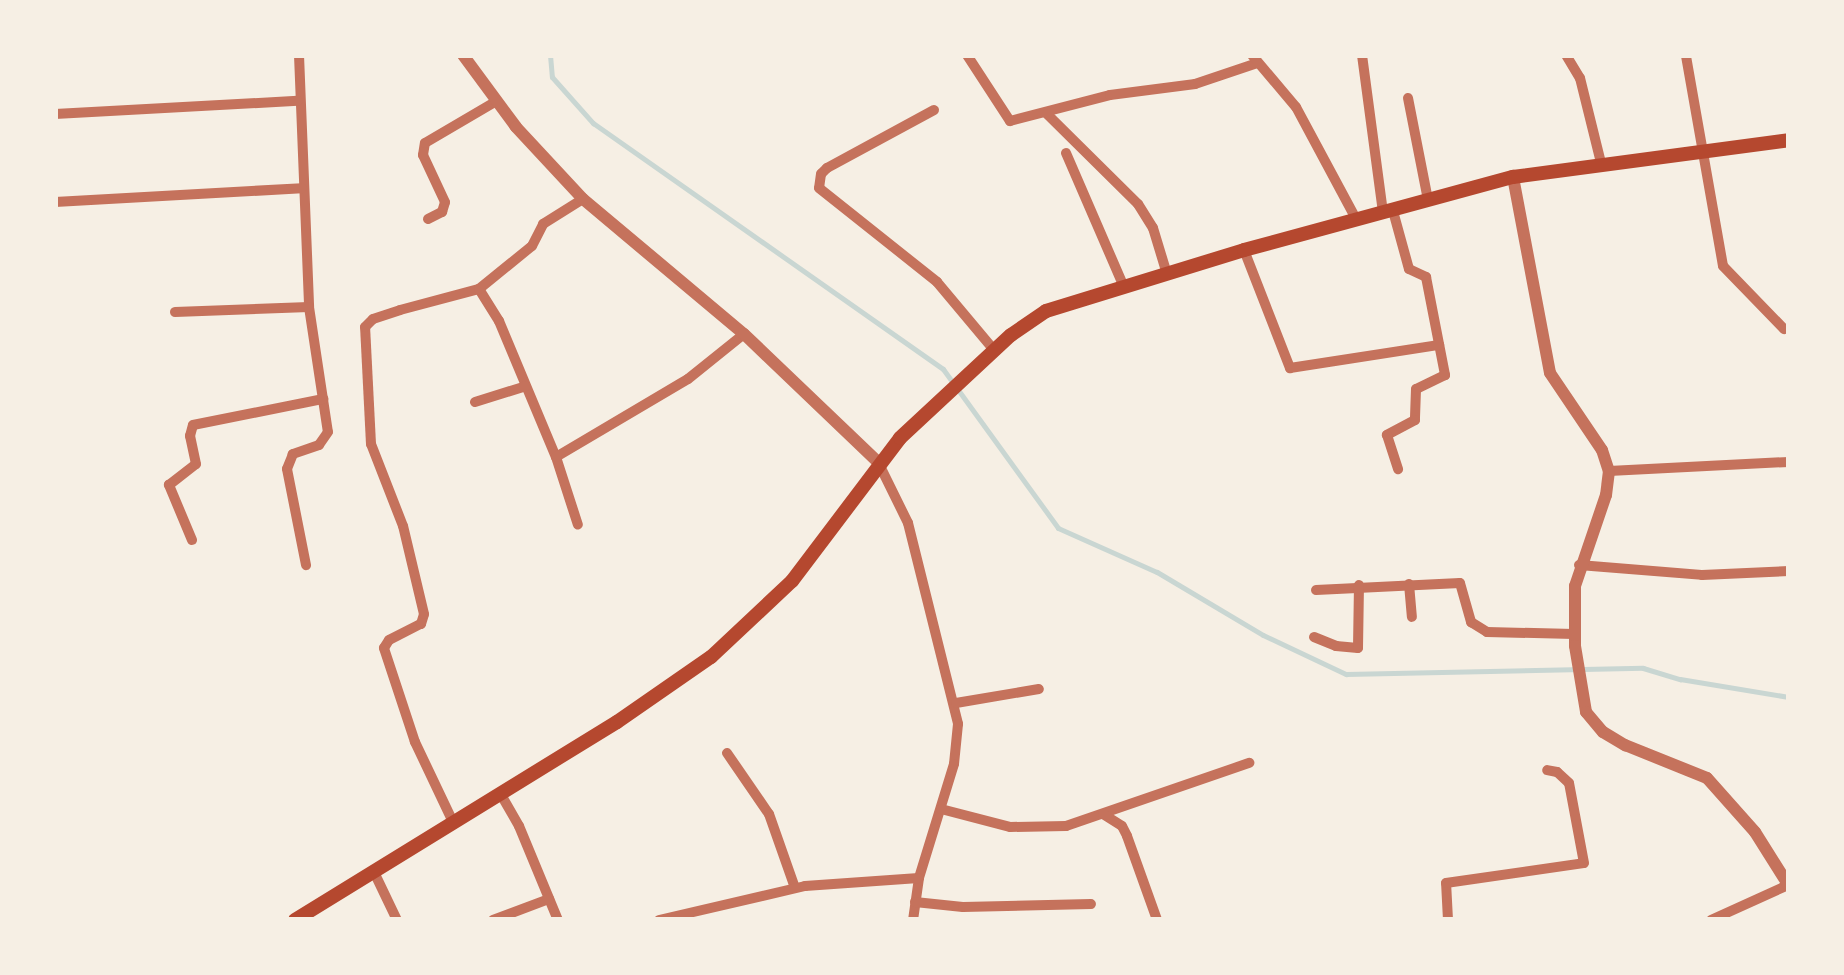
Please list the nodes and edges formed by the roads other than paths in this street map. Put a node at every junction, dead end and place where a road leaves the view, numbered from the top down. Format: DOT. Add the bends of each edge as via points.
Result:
graph roads {
  1 [pos="299,55"];
  2 [pos="463,55"];
  3 [pos="967,55"];
  4 [pos="1362,55"];
  5 [pos="1566,55"];
  6 [pos="1686,56"];
  7 [pos="1255,59"];
  8 [pos="1408,98"];
  9 [pos="298,101"];
  10 [pos="495,102"];
  11 [pos="934,110"];
  12 [pos="55,114"];
  13 [pos="1047,114"];
  14 [pos="1789,140"];
  15 [pos="1700,150"];
  16 [pos="1066,153"];
  17 [pos="1601,163"];
  18 [pos="1513,177"];
  19 [pos="302,188"];
  20 [pos="583,199"];
  21 [pos="1428,200"];
  22 [pos="55,202"];
  23 [pos="1388,211"];
  24 [pos="428,219"];
  25 [pos="1356,220"];
  26 [pos="1244,250"];
  27 [pos="1167,274"];
  28 [pos="1124,287"];
  29 [pos="479,288"];
  30 [pos="310,307"];
  31 [pos="175,312"];
  32 [pos="1784,329"];
  33 [pos="744,334"];
  34 [pos="1439,344"];
  35 [pos="994,350"];
  36 [pos="526,386"];
  37 [pos="323,400"];
  38 [pos="475,402"];
  39 [pos="556,456"];
  40 [pos="878,462"];
  41 [pos="1789,462"];
  42 [pos="1398,469"];
  43 [pos="1609,471"];
  44 [pos="578,525"];
  45 [pos="192,540"];
  46 [pos="1578,564"];
  47 [pos="306,566"];
  48 [pos="1789,571"];
  49 [pos="1409,584"];
  50 [pos="1359,585"];
  51 [pos="1316,590"];
  52 [pos="1412,617"];
  53 [pos="1314,637"];
  54 [pos="1575,640"];
  55 [pos="1039,689"];
  56 [pos="956,704"];
  57 [pos="727,753"];
  58 [pos="1249,763"];
  59 [pos="1547,770"];
  60 [pos="500,793"];
  61 [pos="941,809"];
  62 [pos="1103,814"];
  63 [pos="453,822"];
  64 [pos="374,872"];
  65 [pos="919,878"];
  66 [pos="1789,885"];
  67 [pos="795,888"];
  68 [pos="549,900"];
  69 [pos="915,902"];
  70 [pos="1091,904"];
  71 [pos="295,920"];
  72 [pos="397,920"];
  73 [pos="494,920"];
  74 [pos="558,920"];
  75 [pos="659,920"];
  76 [pos="913,920"];
  77 [pos="1157,920"];
  78 [pos="1448,920"];
  79 [pos="1711,920"];
  1 -- 9 [label="street"];
  2 -- 10 [label="street"];
  3 -- 13 [label="street" via="1010,122"];
  4 -- 23 [label="street"];
  5 -- 17 [label="street" via="1580,78"];
  6 -- 15 [label="street"];
  7 -- 13 [label="street" via="1195,84 1110,95"];
  7 -- 25 [label="street" via="1296,108"];
  8 -- 21 [label="street"];
  9 -- 12 [label="street"];
  9 -- 19 [label="street"];
  10 -- 20 [label="street"];
  10 -- 24 [label="street" via="425,143 423,155 445,202"];
  11 -- 35 [label="street" via="827,168 819,188 938,282"];
  13 -- 27 [label="street" via="1138,204"];
  14 -- 15 [label="main road"];
  15 -- 17 [label="main road"];
  15 -- 32 [label="street" via="1723,266"];
  16 -- 28 [label="street"];
  17 -- 18 [label="main road"];
  18 -- 21 [label="main road"];
  18 -- 43 [label="street" via="1550,373"];
  19 -- 22 [label="street"];
  19 -- 30 [label="street"];
  20 -- 29 [label="street" via="543,224 532,246"];
  20 -- 33 [label="street"];
  21 -- 23 [label="main road"];
  23 -- 25 [label="main road"];
  23 -- 34 [label="street" via="1409,269 1426,277"];
  25 -- 26 [label="main road"];
  26 -- 27 [label="main road"];
  26 -- 34 [label="street" via="1290,368"];
  27 -- 28 [label="main road"];
  28 -- 35 [label="main road" via="1046,311"];
  29 -- 36 [label="street"];
  29 -- 63 [label="street" via="373,320 365,334 371,444 404,526 424,618 384,648 415,742"];
  30 -- 31 [label="street"];
  30 -- 37 [label="street"];
  33 -- 39 [label="street" via="688,379"];
  33 -- 40 [label="street"];
  34 -- 42 [label="street" via="1444,377 1416,389 1415,420 1387,435"];
  35 -- 40 [label="main road"];
  36 -- 38 [label="street"];
  36 -- 39 [label="street"];
  37 -- 45 [label="street" via="193,425 196,464 169,485"];
  37 -- 47 [label="street" via="325,440 293,454 286,469"];
  39 -- 44 [label="street"];
  40 -- 56 [label="street" via="908,523"];
  40 -- 60 [label="main road" via="761,614 711,657"];
  41 -- 43 [label="street"];
  43 -- 46 [label="street"];
  46 -- 48 [label="street" via="1702,575"];
  46 -- 54 [label="street"];
  49 -- 50 [label="street"];
  49 -- 52 [label="street"];
  49 -- 54 [label="street" via="1460,583 1471,622 1487,632"];
  50 -- 51 [label="street"];
  50 -- 53 [label="street" via="1358,648"];
  54 -- 66 [label="street" via="1586,712 1602,732 1707,778"];
  55 -- 56 [label="street"];
  56 -- 61 [label="street" via="958,740"];
  57 -- 67 [label="street" via="769,814"];
  58 -- 62 [label="street"];
  59 -- 78 [label="street" via="1569,783 1584,864 1446,883"];
  60 -- 63 [label="main road"];
  60 -- 68 [label="street"];
  61 -- 62 [label="street" via="1041,829"];
  61 -- 65 [label="street"];
  62 -- 77 [label="street" via="1127,836"];
  63 -- 64 [label="main road"];
  64 -- 71 [label="main road"];
  64 -- 72 [label="street"];
  65 -- 67 [label="street"];
  65 -- 69 [label="street"];
  66 -- 79 [label="street"];
  67 -- 75 [label="street"];
  68 -- 73 [label="street"];
  68 -- 74 [label="street"];
  69 -- 70 [label="street"];
  69 -- 76 [label="street"];
}
